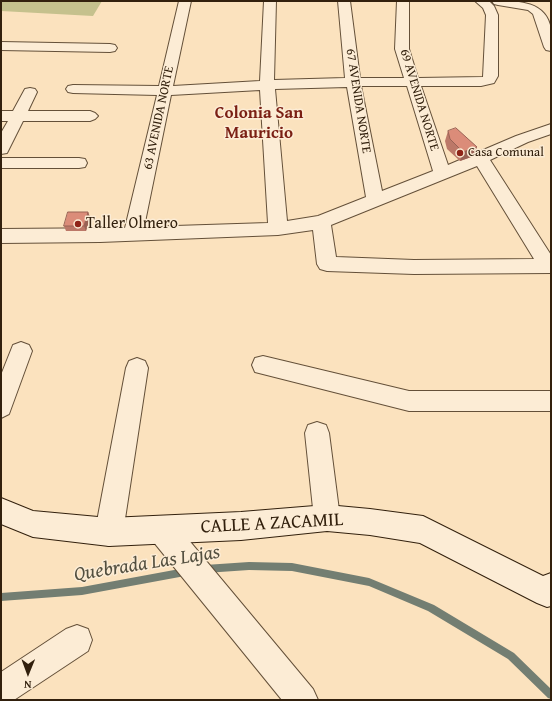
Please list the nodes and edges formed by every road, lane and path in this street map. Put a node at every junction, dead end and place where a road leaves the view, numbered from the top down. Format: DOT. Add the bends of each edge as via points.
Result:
graph roads {
  1 [pos="185,1"];
  2 [pos="270,1"];
  3 [pos="344,1"];
  4 [pos="403,1"];
  5 [pos="481,1"];
  6 [pos="498,1"];
  7 [pos="1,46"];
  8 [pos="551,47"];
  9 [pos="110,48"];
  10 [pos="411,81"];
  11 [pos="353,82"];
  12 [pos="267,85"];
  13 [pos="73,89"];
  14 [pos="165,91"];
  15 [pos="30,92"];
  16 [pos="1,116"];
  17 [pos="17,116"];
  18 [pos="90,116"];
  19 [pos="551,129"];
  20 [pos="1,149"];
  21 [pos="481,158"];
  22 [pos="1,163"];
  23 [pos="79,163"];
  24 [pos="442,174"];
  25 [pos="375,200"];
  26 [pos="322,222"];
  27 [pos="278,229"];
  28 [pos="133,234"];
  29 [pos="1,236"];
  30 [pos="549,266"];
  31 [pos="21,351"];
  32 [pos="263,365"];
  33 [pos="137,368"];
  34 [pos="551,401"];
  35 [pos="1,408"];
  36 [pos="317,433"];
  37 [pos="1,511"];
  38 [pos="327,518"];
  39 [pos="162,530"];
  40 [pos="109,532"];
  41 [pos="550,592"];
  42 [pos="77,640"];
  43 [pos="1,690"];
  44 [pos="302,700"];
  1 -- 14 [label="street, 63 AVENIDA NORTE"];
  2 -- 12 [label="street"];
  3 -- 11 [label="street, 67 AVENIDA NORTE"];
  4 -- 10 [label="street, 69 AVENIDA NORTE" via="402,49"];
  5 -- 10 [label="street" via="488,6 492,14 489,80"];
  6 -- 8 [label="street" via="536,10"];
  7 -- 9 [label="street"];
  10 -- 11 [label="street"];
  10 -- 24 [label="street, 69 AVENIDA NORTE"];
  11 -- 12 [label="street"];
  11 -- 25 [label="street, 67 AVENIDA NORTE"];
  12 -- 14 [label="street"];
  12 -- 27 [label="street"];
  13 -- 14 [label="street"];
  14 -- 28 [label="street, 63 AVENIDA NORTE"];
  15 -- 17 [label="street"];
  16 -- 17 [label="street"];
  17 -- 18 [label="street"];
  17 -- 20 [label="street"];
  19 -- 21 [label="street"];
  21 -- 24 [label="street"];
  21 -- 30 [label="street"];
  22 -- 23 [label="street"];
  24 -- 25 [label="street"];
  25 -- 26 [label="street"];
  26 -- 27 [label="street"];
  26 -- 30 [label="street" via="328,264 414,267"];
  27 -- 28 [label="street"];
  28 -- 29 [label="street"];
  31 -- 35 [label="street"];
  32 -- 34 [label="street" via="409,401"];
  33 -- 40 [label="street"];
  36 -- 38 [label="street"];
  37 -- 40 [label="street, CALLE A ZACAMIL" via="33,524"];
  38 -- 39 [label="street, CALLE A ZACAMIL"];
  38 -- 41 [label="street, CALLE A ZACAMIL" via="423,530"];
  39 -- 40 [label="street, CALLE A ZACAMIL"];
  39 -- 44 [label="street"];
  42 -- 43 [label="street"];
}
